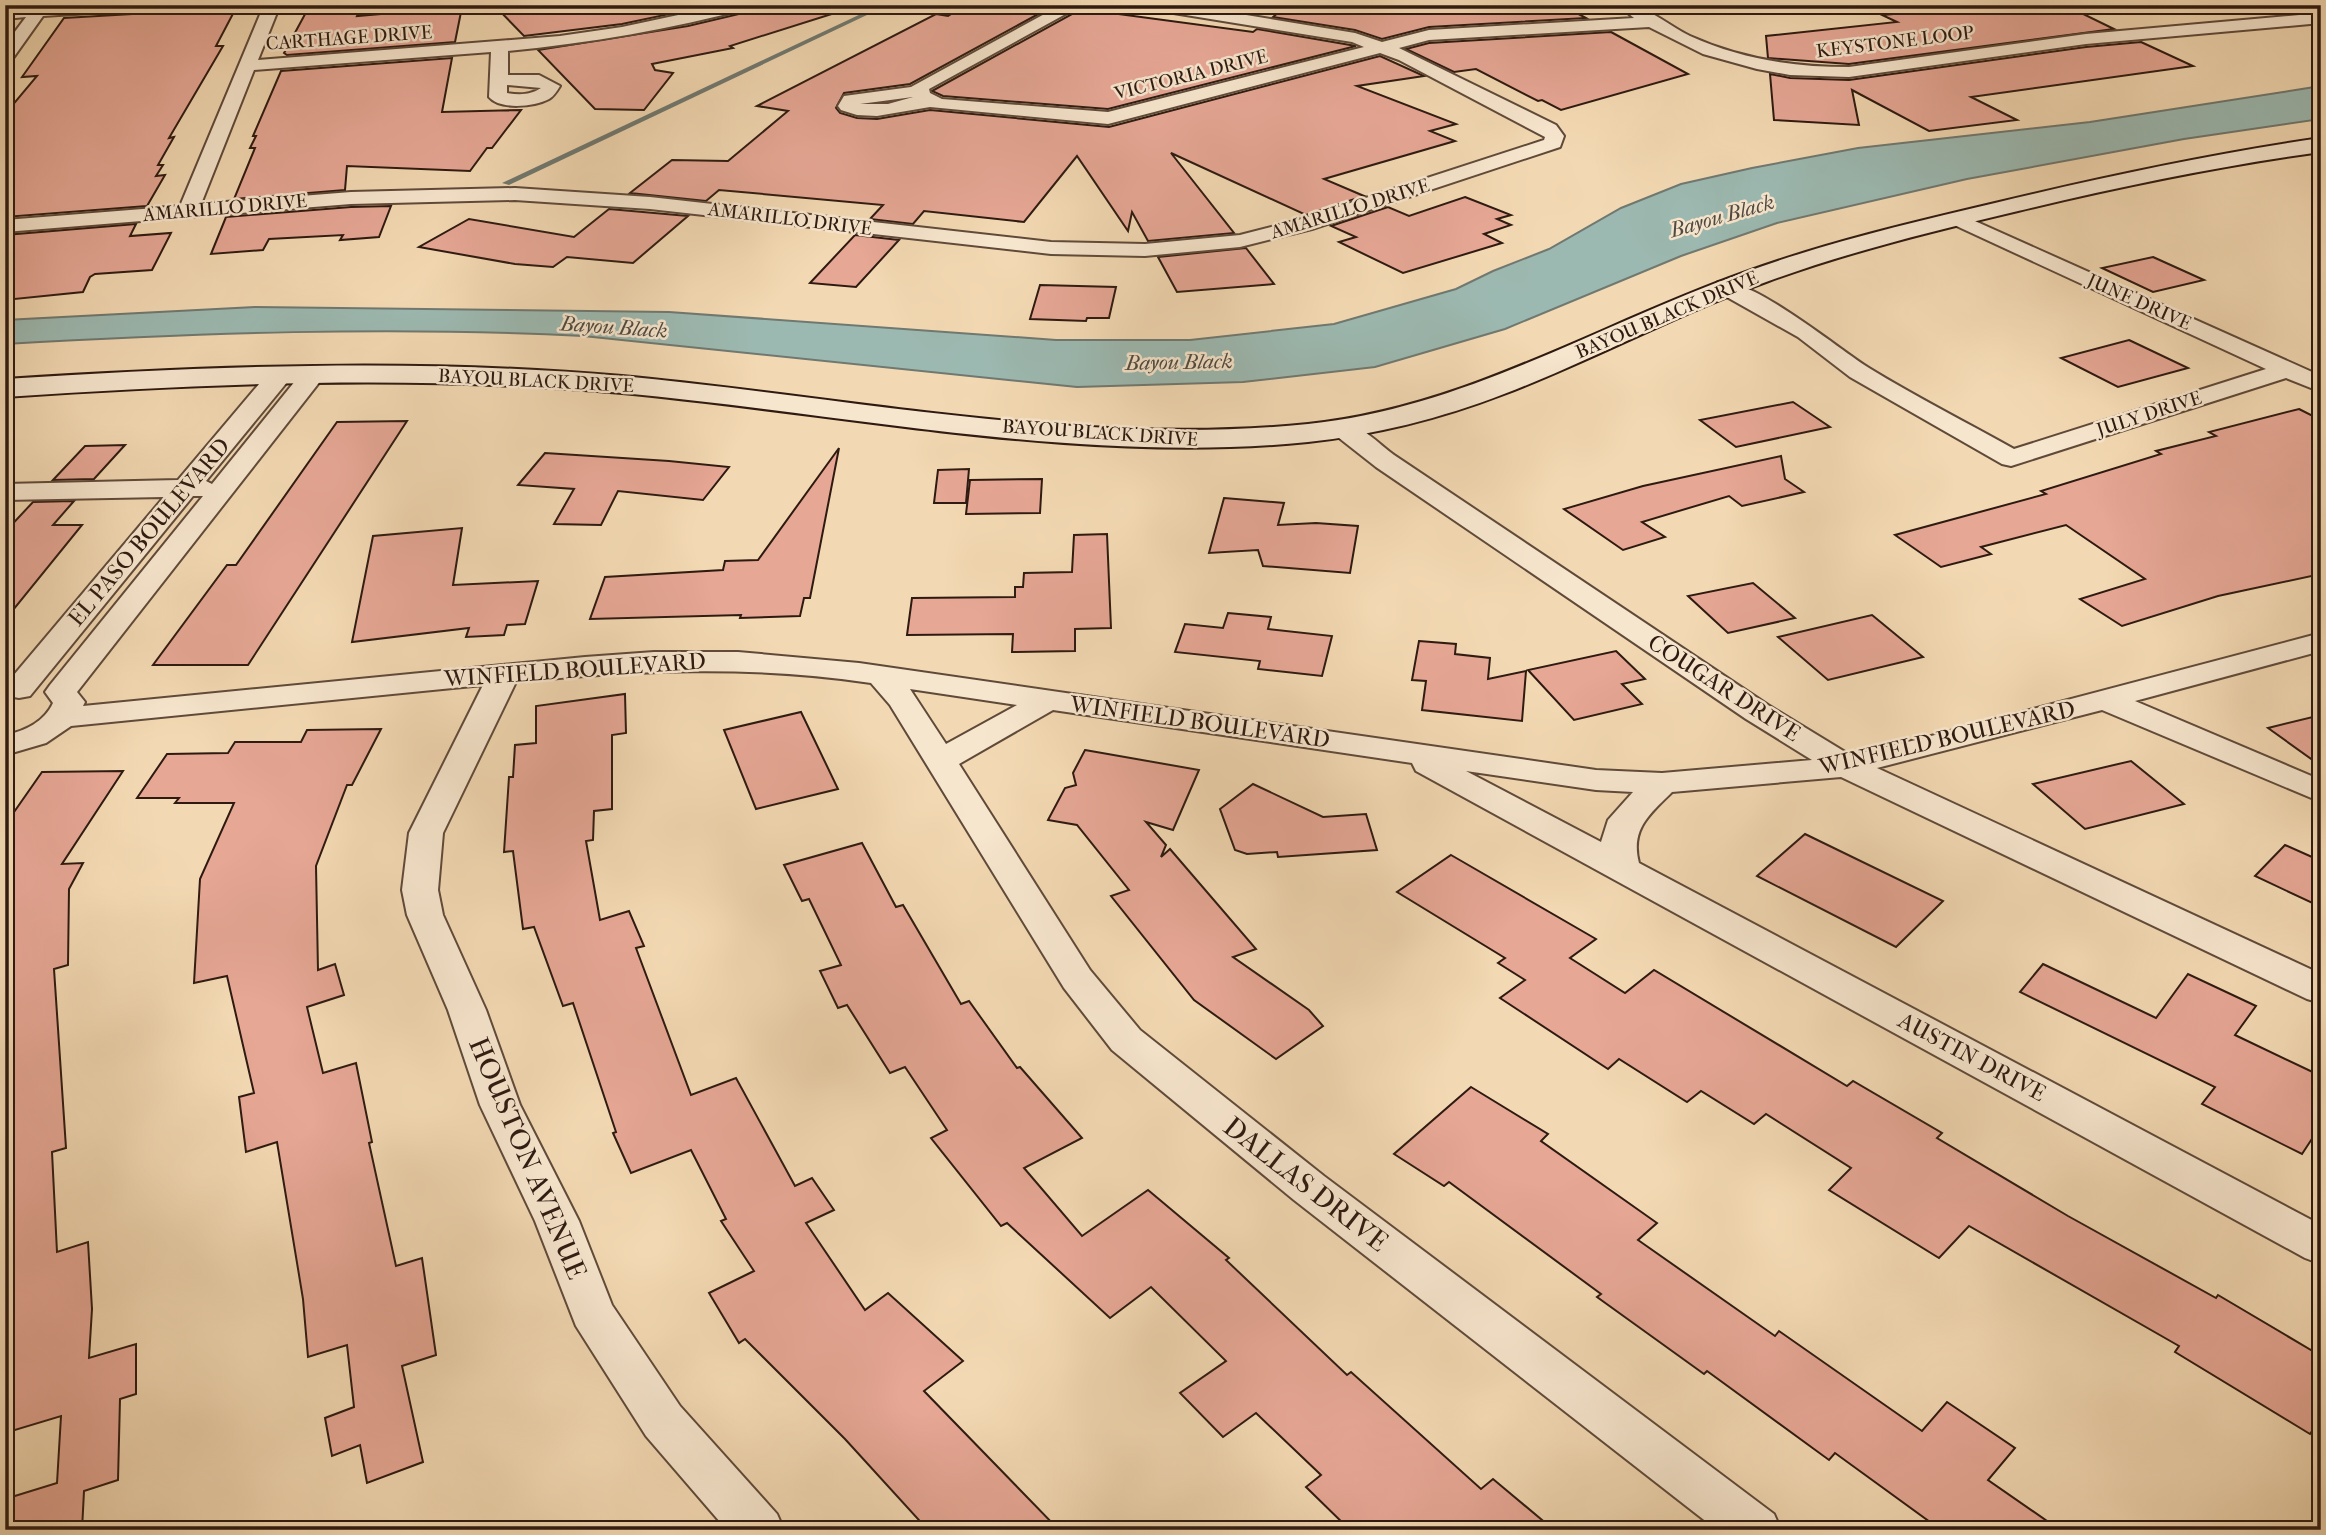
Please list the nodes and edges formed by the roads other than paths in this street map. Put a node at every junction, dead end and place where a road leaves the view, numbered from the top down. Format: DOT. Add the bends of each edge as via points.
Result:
graph roads {
  1 [pos="138,5"];
  2 [pos="272,5"];
  3 [pos="745,5"];
  4 [pos="1074,5"];
  5 [pos="1155,5"];
  6 [pos="1256,5"];
  7 [pos="1624,5"];
  8 [pos="41,8"];
  9 [pos="5,14"];
  10 [pos="1238,17"];
  11 [pos="2321,18"];
  12 [pos="1651,22"];
  13 [pos="1382,47"];
  14 [pos="500,48"];
  15 [pos="5,57"];
  16 [pos="246,66"];
  17 [pos="499,80"];
  18 [pos="2321,145"];
  19 [pos="188,211"];
  20 [pos="1957,219"];
  21 [pos="5,226"];
  22 [pos="1726,287"];
  23 [pos="2287,370"];
  24 [pos="313,375"];
  25 [pos="279,376"];
  26 [pos="2321,385"];
  27 [pos="5,388"];
  28 [pos="1343,429"];
  29 [pos="186,488"];
  30 [pos="224,488"];
  31 [pos="5,492"];
  32 [pos="184,538"];
  33 [pos="143,539"];
  34 [pos="2321,642"];
  35 [pos="505,673"];
  36 [pos="883,676"];
  37 [pos="12,691"];
  38 [pos="1048,700"];
  39 [pos="2105,700"];
  40 [pos="63,704"];
  41 [pos="5,745"];
  42 [pos="1407,753"];
  43 [pos="940,761"];
  44 [pos="1845,765"];
  45 [pos="1662,783"];
  46 [pos="2321,792"];
  47 [pos="1623,869"];
  48 [pos="2321,990"];
  49 [pos="2321,1246"];
  50 [pos="759,1530"];
  51 [pos="1756,1530"];
  1 -- 8 [label="street"];
  2 -- 16 [label="street"];
  3 -- 14 [label="street, CARTHAGE DRIVE" via="655,27"];
  4 -- 13 [label="street, VICTORIA DRIVE" via="920,87 925,96 1108,118"];
  5 -- 10 [label="street"];
  6 -- 10 [label="street"];
  7 -- 12 [label="street, KEYSTONE LOOP"];
  8 -- 9 [label="street"];
  8 -- 15 [label="street"];
  10 -- 13 [label="street" via="1325,31"];
  11 -- 12 [label="street, KEYSTONE LOOP" via="2086,39 1820,73 1736,60"];
  12 -- 13 [label="street, VICTORIA DRIVE" via="1429,35"];
  13 -- 19 [label="street, AMARILLO DRIVE" via="1549,130 1555,136 1553,143 1305,225 1240,241 1145,250 1051,248 586,197 436,194"];
  14 -- 16 [label="street, CARTHAGE DRIVE"];
  14 -- 17 [label="street"];
  16 -- 19 [label="street"];
  18 -- 20 [label="main road, BAYOU BLACK DRIVE" via="2141,175"];
  19 -- 21 [label="street, AMARILLO DRIVE"];
  20 -- 22 [label="main road, BAYOU BLACK DRIVE" via="1871,240"];
  20 -- 23 [label="street, JUNE DRIVE"];
  22 -- 23 [label="street, JULY DRIVE" via="1806,332 1859,372 2011,458"];
  22 -- 28 [label="main road, BAYOU BLACK DRIVE" via="1488,391"];
  23 -- 26 [label="street, JUNE DRIVE"];
  24 -- 25 [label="main road, BAYOU BLACK DRIVE"];
  24 -- 28 [label="main road, BAYOU BLACK DRIVE" via="575,381 1154,441 1249,440"];
  24 -- 30 [label="street, EL PASO BOULEVARD"];
  25 -- 27 [label="main road, BAYOU BLACK DRIVE"];
  25 -- 29 [label="street, EL PASO BOULEVARD"];
  28 -- 44 [label="street, COUGAR DRIVE" via="1757,712"];
  29 -- 30 [label="street"];
  29 -- 31 [label="street"];
  29 -- 33 [label="street, EL PASO BOULEVARD"];
  30 -- 32 [label="street, EL PASO BOULEVARD"];
  32 -- 33 [label="street"];
  32 -- 40 [label="street, EL PASO BOULEVARD"];
  33 -- 37 [label="street, EL PASO BOULEVARD"];
  34 -- 39 [label="street, WINFIELD BOULEVARD"];
  35 -- 36 [label="street, WINFIELD BOULEVARD" via="654,661 738,661"];
  35 -- 40 [label="street, WINFIELD BOULEVARD"];
  35 -- 50 [label="street, HOUSTON AVENUE" via="426,833 420,890 425,915 467,1010 499,1105 557,1221 592,1312 663,1421"];
  36 -- 38 [label="street, WINFIELD BOULEVARD"];
  36 -- 43 [label="street, DALLAS DRIVE"];
  37 -- 40 [label="street, WINFIELD BOULEVARD" via="35,688"];
  38 -- 42 [label="street, WINFIELD BOULEVARD"];
  38 -- 43 [label="street"];
  39 -- 44 [label="street, WINFIELD BOULEVARD"];
  39 -- 46 [label="street"];
  40 -- 41 [label="street, WINFIELD BOULEVARD" via="48,731"];
  42 -- 45 [label="street, WINFIELD BOULEVARD" via="1597,780"];
  42 -- 47 [label="street, AUSTIN DRIVE"];
  43 -- 51 [label="street, DALLAS DRIVE" via="1077,979 1126,1041 1309,1188"];
  44 -- 45 [label="street, WINFIELD BOULEVARD"];
  44 -- 48 [label="street, COUGAR DRIVE"];
  45 -- 47 [label="street" via="1619,827 1616,850"];
  47 -- 49 [label="street, AUSTIN DRIVE"];
}
